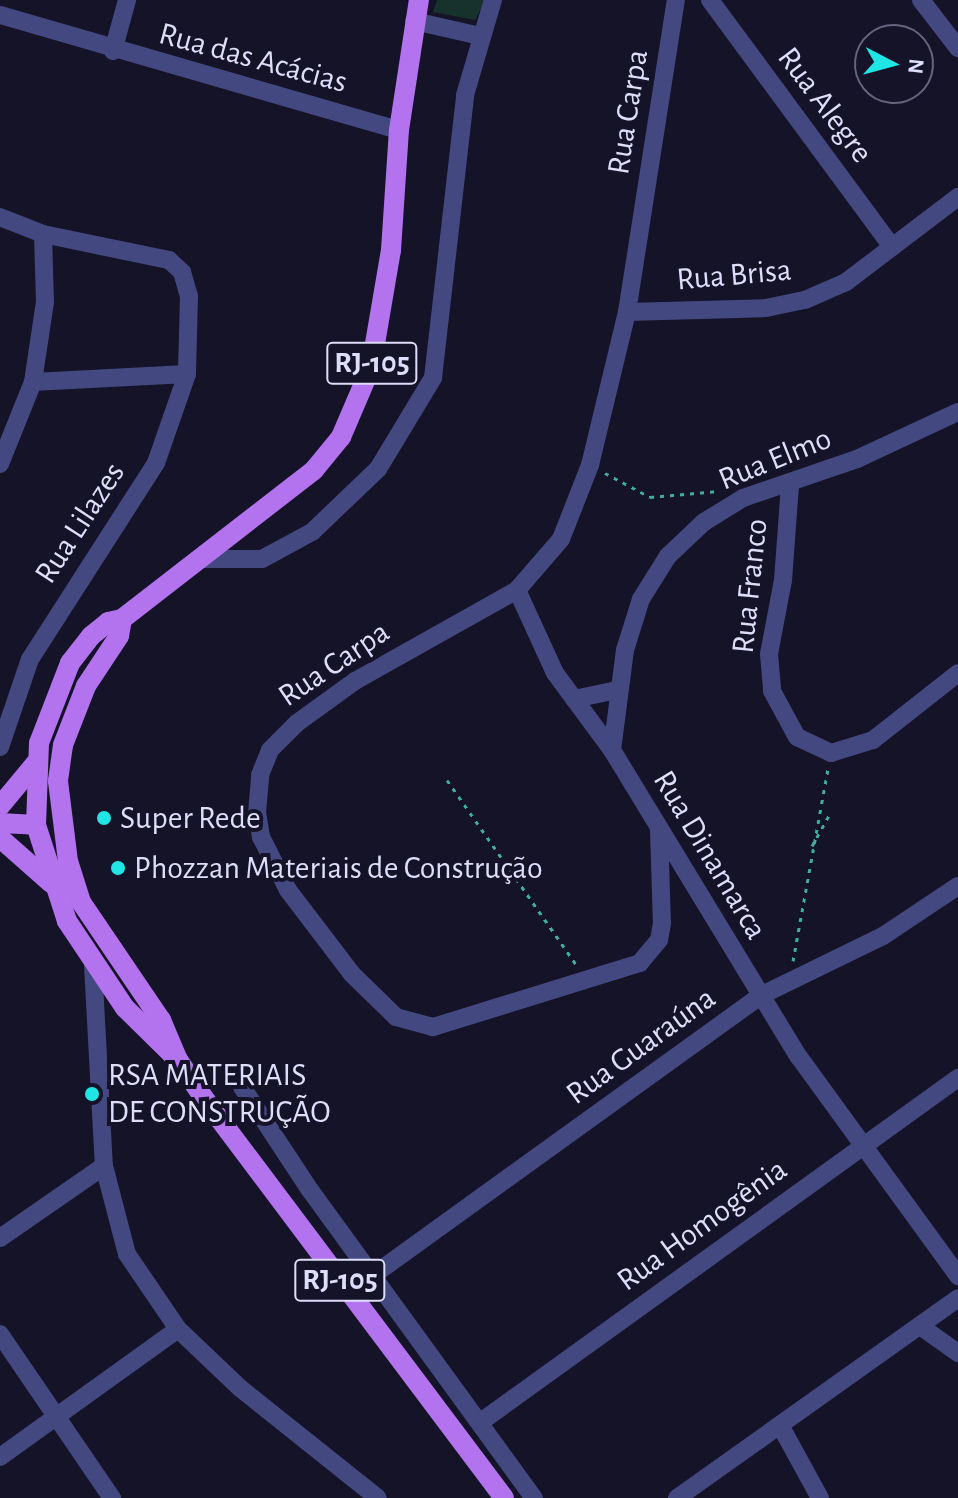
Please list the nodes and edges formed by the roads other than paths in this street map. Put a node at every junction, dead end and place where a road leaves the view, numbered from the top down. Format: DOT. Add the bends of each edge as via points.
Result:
graph roads {
  1 [pos="127,0"];
  2 [pos="419,0"];
  3 [pos="493,0"];
  4 [pos="676,0"];
  5 [pos="710,0"];
  6 [pos="921,0"];
  7 [pos="0,15"];
  8 [pos="414,21"];
  9 [pos="950,22"];
  10 [pos="480,36"];
  11 [pos="958,48"];
  12 [pos="113,51"];
  13 [pos="399,130"];
  14 [pos="958,197"];
  15 [pos="0,217"];
  16 [pos="43,234"];
  17 [pos="892,247"];
  18 [pos="627,312"];
  19 [pos="187,374"];
  20 [pos="33,382"];
  21 [pos="958,412"];
  22 [pos="0,464"];
  23 [pos="790,485"];
  24 [pos="201,559"];
  25 [pos="517,590"];
  26 [pos="122,619"];
  27 [pos="958,673"];
  28 [pos="617,690"];
  29 [pos="574,699"];
  30 [pos="0,747"];
  31 [pos="612,750"];
  32 [pos="37,760"];
  33 [pos="58,781"];
  34 [pos="0,806"];
  35 [pos="0,823"];
  36 [pos="36,825"];
  37 [pos="659,830"];
  38 [pos="0,838"];
  39 [pos="68,861"];
  40 [pos="52,884"];
  41 [pos="958,886"];
  42 [pos="93,965"];
  43 [pos="760,996"];
  44 [pos="178,1060"];
  45 [pos="958,1078"];
  46 [pos="242,1087"];
  47 [pos="862,1146"];
  48 [pos="104,1166"];
  49 [pos="310,1190"];
  50 [pos="288,1211"];
  51 [pos="0,1238"];
  52 [pos="372,1276"];
  53 [pos="958,1276"];
  54 [pos="958,1298"];
  55 [pos="920,1326"];
  56 [pos="178,1329"];
  57 [pos="0,1334"];
  58 [pos="958,1353"];
  59 [pos="58,1416"];
  60 [pos="482,1421"];
  61 [pos="780,1425"];
  62 [pos="0,1457"];
  63 [pos="112,1498"];
  64 [pos="378,1498"];
  65 [pos="504,1498"];
  66 [pos="534,1498"];
  67 [pos="677,1498"];
  68 [pos="820,1498"];
  1 -- 12 [label="street"];
  2 -- 8 [label="main road, RJ-105"];
  3 -- 10 [label="street"];
  4 -- 18 [label="street, Rua Carpa"];
  5 -- 17 [label="street, Rua Alegre"];
  6 -- 9 [label="street"];
  7 -- 12 [label="street, Rua das Acácias"];
  8 -- 10 [label="street"];
  8 -- 13 [label="main road, RJ-105"];
  9 -- 11 [label="street"];
  10 -- 24 [label="street" via="465,95 433,378 378,469 312,532 262,559"];
  12 -- 13 [label="street, Rua das Acácias"];
  13 -- 24 [label="main road, RJ-105" via="391,250 371,367 360,399 341,437 314,470"];
  14 -- 17 [label="street, Rua Brisa"];
  15 -- 16 [label="street, Rua Lilazes"];
  16 -- 19 [label="street, Rua Lilazes" via="148,252 176,266 189,296"];
  16 -- 20 [label="street" via="45,302"];
  17 -- 18 [label="street, Rua Brisa" via="846,282 805,300 766,308"];
  18 -- 25 [label="street, Rua Carpa" via="590,465 561,539"];
  19 -- 20 [label="street"];
  19 -- 30 [label="street, Rua Lilazes" via="156,463 30,659"];
  20 -- 22 [label="street"];
  21 -- 23 [label="street, Rua Elmo"];
  23 -- 27 [label="street, Rua Franco" via="783,580 769,654 772,691 797,737 831,753 873,740"];
  23 -- 28 [label="street, Rua Elmo" via="743,498 704,522 668,556 641,599"];
  24 -- 26 [label="main road, RJ-105"];
  25 -- 29 [label="street, Rua Dinamarca" via="531,629"];
  25 -- 37 [label="street, Rua Carpa" via="355,681 270,750 260,775 261,837 288,890 375,1000 413,1025 433,1027 640,963 659,940"];
  26 -- 32 [label="main road, RJ-105" via="108,622 70,663 48,713"];
  26 -- 33 [label="main road, RJ-105" via="119,636 86,686 63,745"];
  28 -- 29 [label="street"];
  28 -- 31 [label="street, Rua Elmo"];
  29 -- 31 [label="street, Rua Dinamarca"];
  31 -- 37 [label="street, Rua Dinamarca"];
  32 -- 34 [label="main road"];
  32 -- 36 [label="main road, RJ-105"];
  33 -- 36 [label="main road"];
  33 -- 39 [label="main road, RJ-105"];
  35 -- 36 [label="main road"];
  36 -- 39 [label="main road"];
  36 -- 40 [label="main road, RJ-105"];
  37 -- 43 [label="street, Rua Dinamarca"];
  38 -- 40 [label="main road"];
  39 -- 44 [label="main road, RJ-105" via="81,902 161,1020"];
  40 -- 42 [label="main road, RJ-105"];
  41 -- 43 [label="street, Rua Guaraúna" via="883,936"];
  42 -- 44 [label="main road, RJ-105" via="125,1008"];
  42 -- 48 [label="street"];
  43 -- 47 [label="street, Rua Dinamarca"];
  43 -- 52 [label="street, Rua Guaraúna"];
  44 -- 50 [label="main road, RJ-105"];
  45 -- 47 [label="street, Rua Homogênia"];
  46 -- 49 [label="street"];
  47 -- 53 [label="street, Rua Dinamarca"];
  47 -- 60 [label="street, Rua Homogênia"];
  48 -- 51 [label="street"];
  48 -- 56 [label="street" via="127,1254"];
  49 -- 50 [label="street"];
  49 -- 52 [label="street"];
  50 -- 65 [label="main road, RJ-105"];
  52 -- 60 [label="street"];
  54 -- 55 [label="street"];
  55 -- 58 [label="street"];
  55 -- 61 [label="street"];
  56 -- 59 [label="street"];
  56 -- 64 [label="street" via="240,1388"];
  57 -- 59 [label="street"];
  59 -- 62 [label="street"];
  59 -- 63 [label="street"];
  60 -- 66 [label="street"];
  61 -- 67 [label="street"];
  61 -- 68 [label="street"];
}
